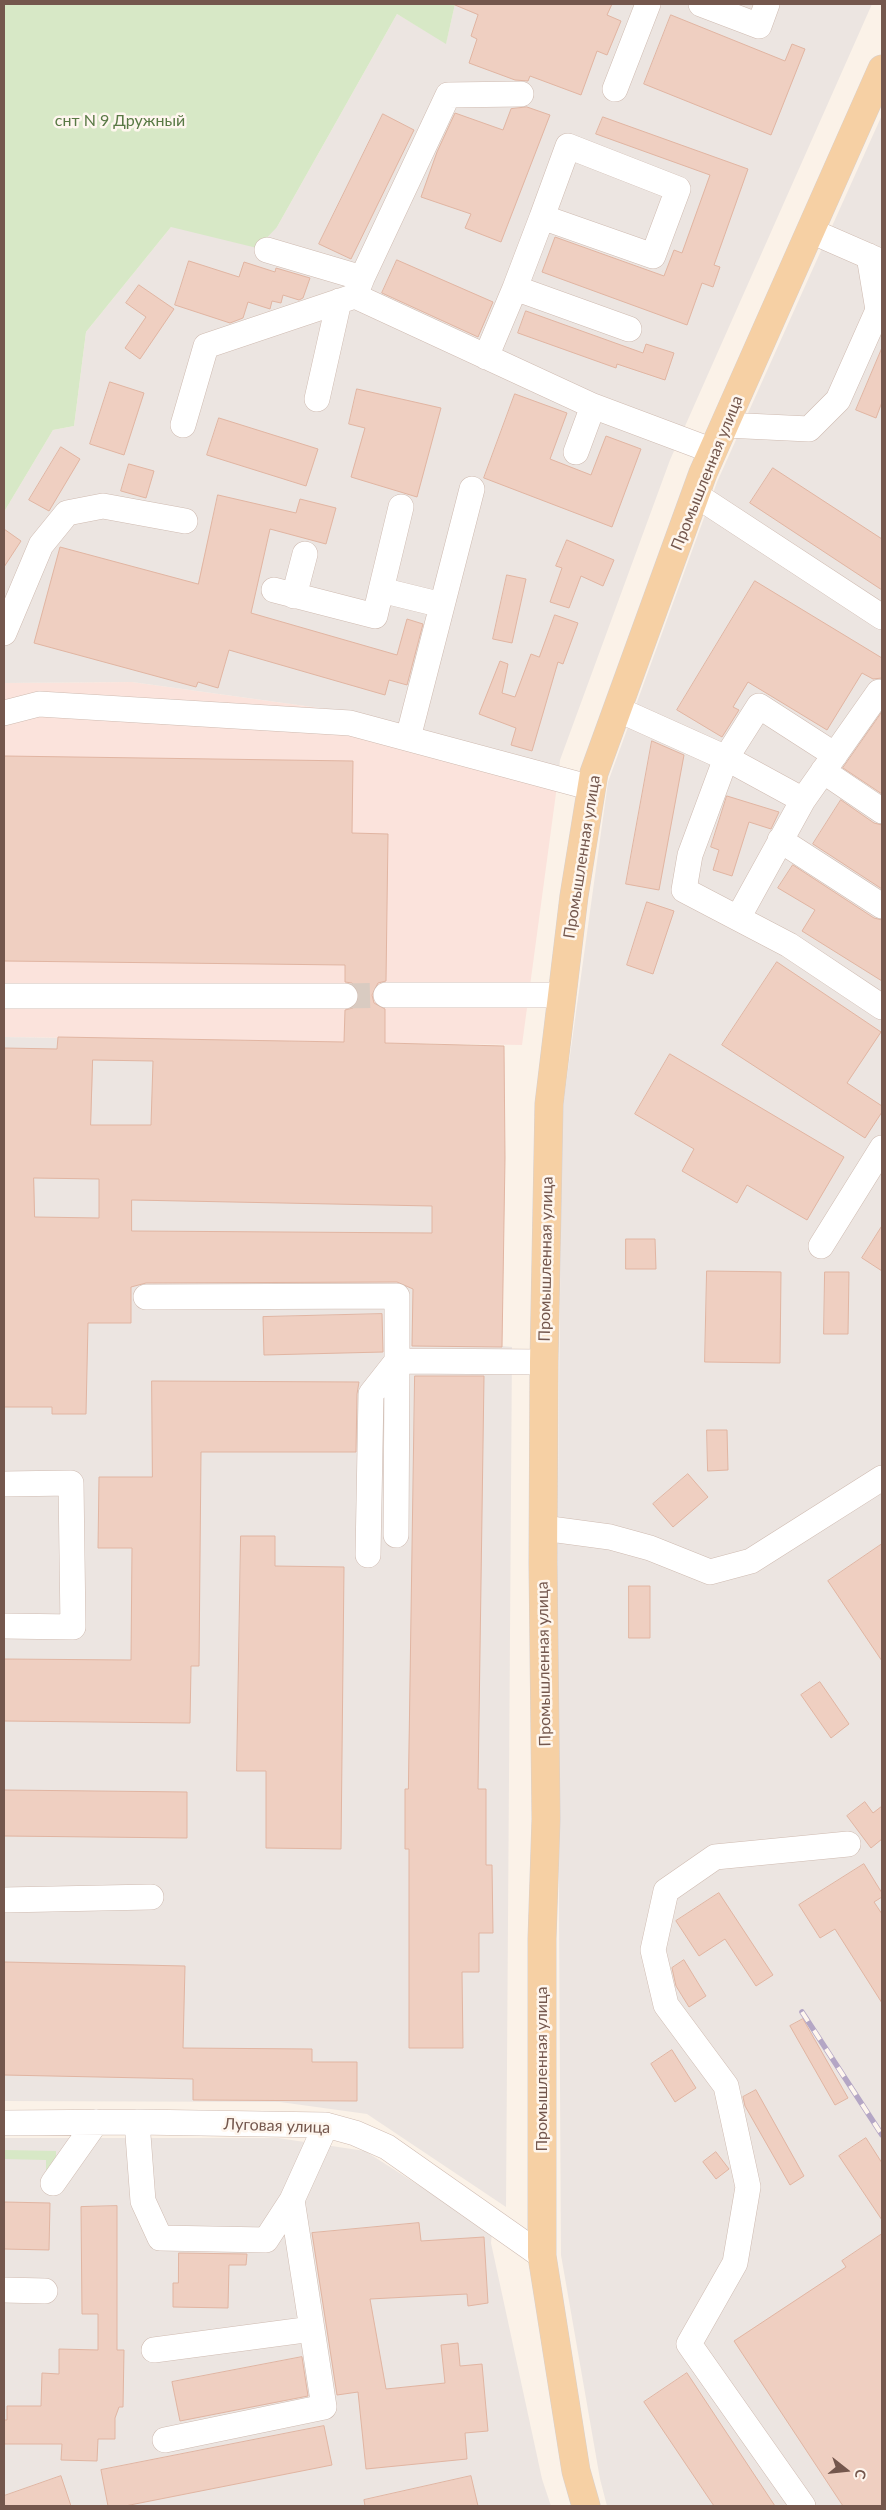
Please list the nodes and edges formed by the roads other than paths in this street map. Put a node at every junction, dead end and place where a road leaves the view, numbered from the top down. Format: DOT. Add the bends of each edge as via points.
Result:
graph roads {
  1 [pos="648,4"];
  2 [pos="701,4"];
  3 [pos="768,4"];
  4 [pos="882,69"];
  5 [pos="615,89"];
  6 [pos="521,94"];
  7 [pos="542,217"];
  8 [pos="811,231"];
  9 [pos="267,250"];
  10 [pos="876,259"];
  11 [pos="515,288"];
  12 [pos="352,292"];
  13 [pos="629,329"];
  14 [pos="486,357"];
  15 [pos="317,399"];
  16 [pos="593,406"];
  17 [pos="183,425"];
  18 [pos="725,425"];
  19 [pos="576,452"];
  20 [pos="713,452"];
  21 [pos="472,489"];
  22 [pos="696,495"];
  23 [pos="401,507"];
  24 [pos="185,521"];
  25 [pos="305,554"];
  26 [pos="382,590"];
  27 [pos="442,605"];
  28 [pos="882,616"];
  29 [pos="4,633"];
  30 [pos="882,694"];
  31 [pos="617,709"];
  32 [pos="4,713"];
  33 [pos="408,738"];
  34 [pos="726,758"];
  35 [pos="829,763"];
  36 [pos="592,788"];
  37 [pos="803,800"];
  38 [pos="882,811"];
  39 [pos="780,840"];
  40 [pos="882,906"];
  41 [pos="738,918"];
  42 [pos="563,995"];
  43 [pos="4,996"];
  44 [pos="345,996"];
  45 [pos="386,996"];
  46 [pos="882,1007"];
  47 [pos="882,1148"];
  48 [pos="821,1246"];
  49 [pos="146,1297"];
  50 [pos="397,1361"];
  51 [pos="544,1362"];
  52 [pos="882,1478"];
  53 [pos="4,1484"];
  54 [pos="544,1528"];
  55 [pos="396,1535"];
  56 [pos="368,1555"];
  57 [pos="4,1626"];
  58 [pos="848,1844"];
  59 [pos="151,1897"];
  60 [pos="4,1900"];
  61 [pos="96,2122"];
  62 [pos="137,2122"];
  63 [pos="4,2123"];
  64 [pos="326,2125"];
  65 [pos="53,2183"];
  66 [pos="292,2200"];
  67 [pos="542,2256"];
  68 [pos="4,2290"];
  69 [pos="45,2291"];
  70 [pos="312,2330"];
  71 [pos="154,2350"];
  72 [pos="165,2440"];
  73 [pos="586,2506"];
  74 [pos="803,2506"];
  1 -- 5 [label="street"];
  2 -- 3 [label="street" via="759,26"];
  4 -- 8 [label="main road, Промышленная улица"];
  6 -- 12 [label="street" via="448,95"];
  7 -- 7 [label="street" via="653,256 678,189 568,146"];
  7 -- 11 [label="street"];
  8 -- 10 [label="street"];
  8 -- 18 [label="main road, Промышленная улица"];
  9 -- 12 [label="street"];
  10 -- 18 [label="street" via="878,310 838,400 809,429"];
  11 -- 13 [label="street"];
  11 -- 14 [label="street"];
  12 -- 14 [label="street"];
  12 -- 15 [label="street"];
  12 -- 17 [label="street" via="206,346"];
  14 -- 16 [label="street"];
  16 -- 19 [label="street"];
  16 -- 20 [label="street"];
  18 -- 20 [label="main road, Промышленная улица"];
  20 -- 22 [label="main road, Промышленная улица"];
  21 -- 27 [label="street"];
  22 -- 28 [label="street"];
  22 -- 31 [label="main road, Промышленная улица"];
  23 -- 26 [label="street"];
  24 -- 29 [label="street" via="103,506 67,513 41,545"];
  25 -- 26 [label="street" via="284,593 375,616"];
  26 -- 27 [label="street"];
  27 -- 33 [label="street"];
  30 -- 35 [label="street" via="879,692"];
  31 -- 34 [label="street"];
  31 -- 36 [label="main road, Промышленная улица" via="594,773"];
  32 -- 33 [label="street" via="39,704 350,723"];
  33 -- 36 [label="street"];
  34 -- 35 [label="street" via="759,706"];
  34 -- 37 [label="street"];
  34 -- 41 [label="street" via="690,855 684,890"];
  35 -- 37 [label="street"];
  35 -- 38 [label="street"];
  36 -- 42 [label="main road, Промышленная улица" via="574,896"];
  37 -- 39 [label="street"];
  39 -- 40 [label="street"];
  39 -- 41 [label="street"];
  41 -- 46 [label="street" via="789,945"];
  42 -- 45 [label="street"];
  42 -- 51 [label="main road, Промышленная улица" via="548,1104"];
  43 -- 44 [label="street"];
  47 -- 48 [label="street"];
  49 -- 50 [label="street" via="397,1296"];
  50 -- 51 [label="street"];
  50 -- 55 [label="street"];
  50 -- 56 [label="street" via="371,1394"];
  51 -- 54 [label="main road, Промышленная улица"];
  52 -- 54 [label="street" via="750,1561 710,1572 650,1548 610,1537"];
  53 -- 57 [label="street" via="71,1483 73,1626"];
  54 -- 67 [label="main road, Промышленная улица" via="546,1819 542,1939"];
  58 -- 74 [label="street" via="715,1857 666,1891 653,1950 666,2005 726,2086 748,2187 735,2263 689,2344"];
  59 -- 60 [label="street"];
  61 -- 62 [label="street, Луговая улица"];
  61 -- 63 [label="street, Луговая улица"];
  61 -- 65 [label="street"];
  62 -- 64 [label="street, Луговая улица"];
  62 -- 66 [label="street" via="143,2201 160,2238 266,2240"];
  64 -- 66 [label="street"];
  64 -- 67 [label="street, Луговая улица" via="386,2147"];
  66 -- 70 [label="street"];
  67 -- 73 [label="main road, Промышленная улица" via="576,2471"];
  68 -- 69 [label="street"];
  70 -- 71 [label="street"];
  70 -- 72 [label="street" via="324,2407"];
}
